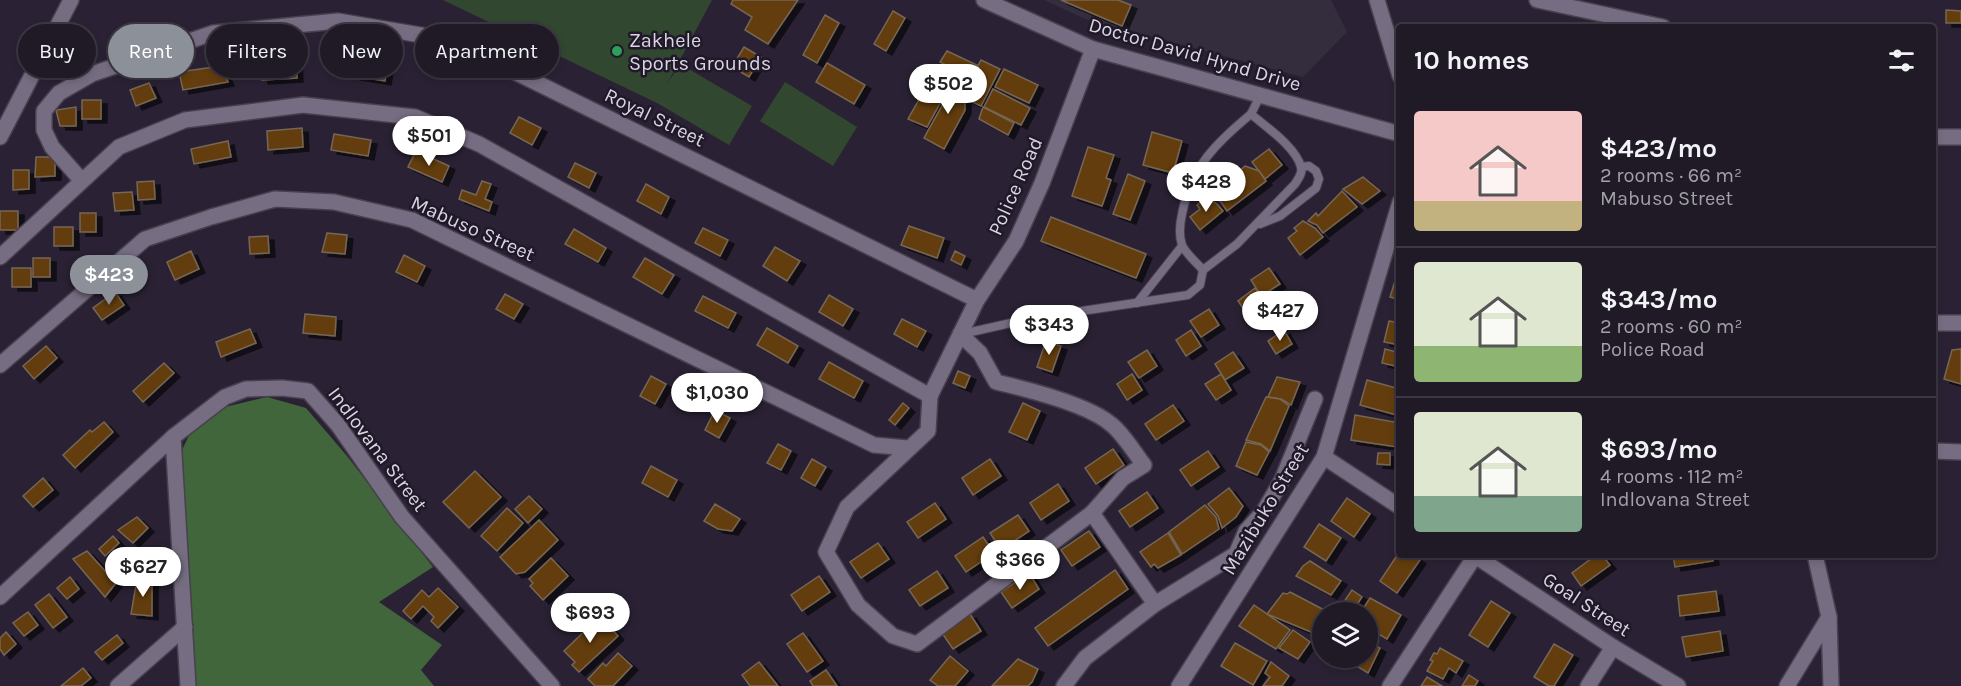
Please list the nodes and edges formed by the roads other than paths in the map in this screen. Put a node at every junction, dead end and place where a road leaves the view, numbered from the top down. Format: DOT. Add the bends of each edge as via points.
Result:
graph roads {
  1 [pos="71,0"];
  2 [pos="984,0"];
  3 [pos="1377,0"];
  4 [pos="1537,0"];
  5 [pos="1649,24"];
  6 [pos="1093,49"];
  7 [pos="1396,63"];
  8 [pos="1260,96"];
  9 [pos="1251,114"];
  10 [pos="1396,133"];
  11 [pos="0,137"];
  12 [pos="1936,137"];
  13 [pos="1961,137"];
  14 [pos="1302,167"];
  15 [pos="82,181"];
  16 [pos="1396,215"];
  17 [pos="1247,234"];
  18 [pos="1182,246"];
  19 [pos="0,257"];
  20 [pos="1203,270"];
  21 [pos="977,300"];
  22 [pos="1137,303"];
  23 [pos="1936,323"];
  24 [pos="1961,323"];
  25 [pos="960,334"];
  26 [pos="0,366"];
  27 [pos="930,396"];
  28 [pos="1315,399"];
  29 [pos="173,437"];
  30 [pos="908,448"];
  31 [pos="1936,451"];
  32 [pos="1961,452"];
  33 [pos="1324,457"];
  34 [pos="1396,504"];
  35 [pos="1092,513"];
  36 [pos="1473,558"];
  37 [pos="1477,558"];
  38 [pos="1816,558"];
  39 [pos="0,597"];
  40 [pos="1155,604"];
  41 [pos="1829,617"];
  42 [pos="185,627"];
  43 [pos="1613,646"];
  44 [pos="118,686"];
  45 [pos="188,686"];
  46 [pos="552,686"];
  47 [pos="1064,686"];
  48 [pos="1179,686"];
  49 [pos="1390,686"];
  50 [pos="1588,686"];
  51 [pos="1678,686"];
  52 [pos="1787,686"];
  53 [pos="1831,686"];
  1 -- 11 [label="street"];
  2 -- 6 [label="street, Doctor David Hynd Drive"];
  3 -- 7 [label="street"];
  4 -- 5 [label="street"];
  6 -- 8 [label="street, Doctor David Hynd Drive"];
  6 -- 21 [label="street, Police Road" via="1020,231"];
  8 -- 9 [label="lane"];
  8 -- 10 [label="street, Doctor David Hynd Drive"];
  9 -- 14 [label="lane" via="1289,147"];
  9 -- 18 [label="lane" via="1221,139 1197,168 1179,224"];
  12 -- 13 [label="street"];
  14 -- 17 [label="lane" via="1295,184"];
  14 -- 17 [label="lane" via="1316,171 1316,188 1280,216 1266,220"];
  15 -- 19 [label="street"];
  15 -- 21 [label="street, Royal Street" via="52,147 44,130 44,111 59,93 92,74 213,33 338,21 450,40"];
  15 -- 27 [label="street" via="119,147 184,120 303,105 415,117 479,144"];
  16 -- 33 [label="street, Mazibuko Street"];
  17 -- 20 [label="lane"];
  18 -- 20 [label="lane"];
  18 -- 22 [label="lane"];
  20 -- 22 [label="lane" via="1200,285 1188,295"];
  21 -- 25 [label="street, Police Road"];
  22 -- 25 [label="lane"];
  23 -- 24 [label="street"];
  25 -- 27 [label="street, Police Road"];
  25 -- 35 [label="street, Police Road" via="980,353 996,382 1060,400 1112,424 1144,465 1123,478"];
  26 -- 30 [label="street, Mabuso Street" via="145,239 275,199 334,202 412,220 874,445"];
  27 -- 30 [label="street, Police Road" via="928,431"];
  28 -- 40 [label="street" via="1282,480 1264,512 1246,531 1236,554"];
  29 -- 39 [label="street, Indlovana Street"];
  29 -- 42 [label="street"];
  29 -- 46 [label="street, Indlovana Street" via="225,397 246,389 308,391 338,425 402,517"];
  30 -- 35 [label="street, Police Road" via="847,507 826,552 858,605 893,636 917,644"];
  31 -- 32 [label="street"];
  33 -- 34 [label="street"];
  33 -- 48 [label="street, Mazibuko Street"];
  35 -- 40 [label="street"];
  36 -- 49 [label="street"];
  37 -- 43 [label="street, Goal Street"];
  38 -- 41 [label="street"];
  40 -- 47 [label="street" via="1085,658"];
  41 -- 52 [label="street"];
  41 -- 53 [label="street"];
  42 -- 44 [label="street"];
  42 -- 45 [label="street"];
  43 -- 50 [label="street"];
  43 -- 51 [label="street, Goal Street"];
}
